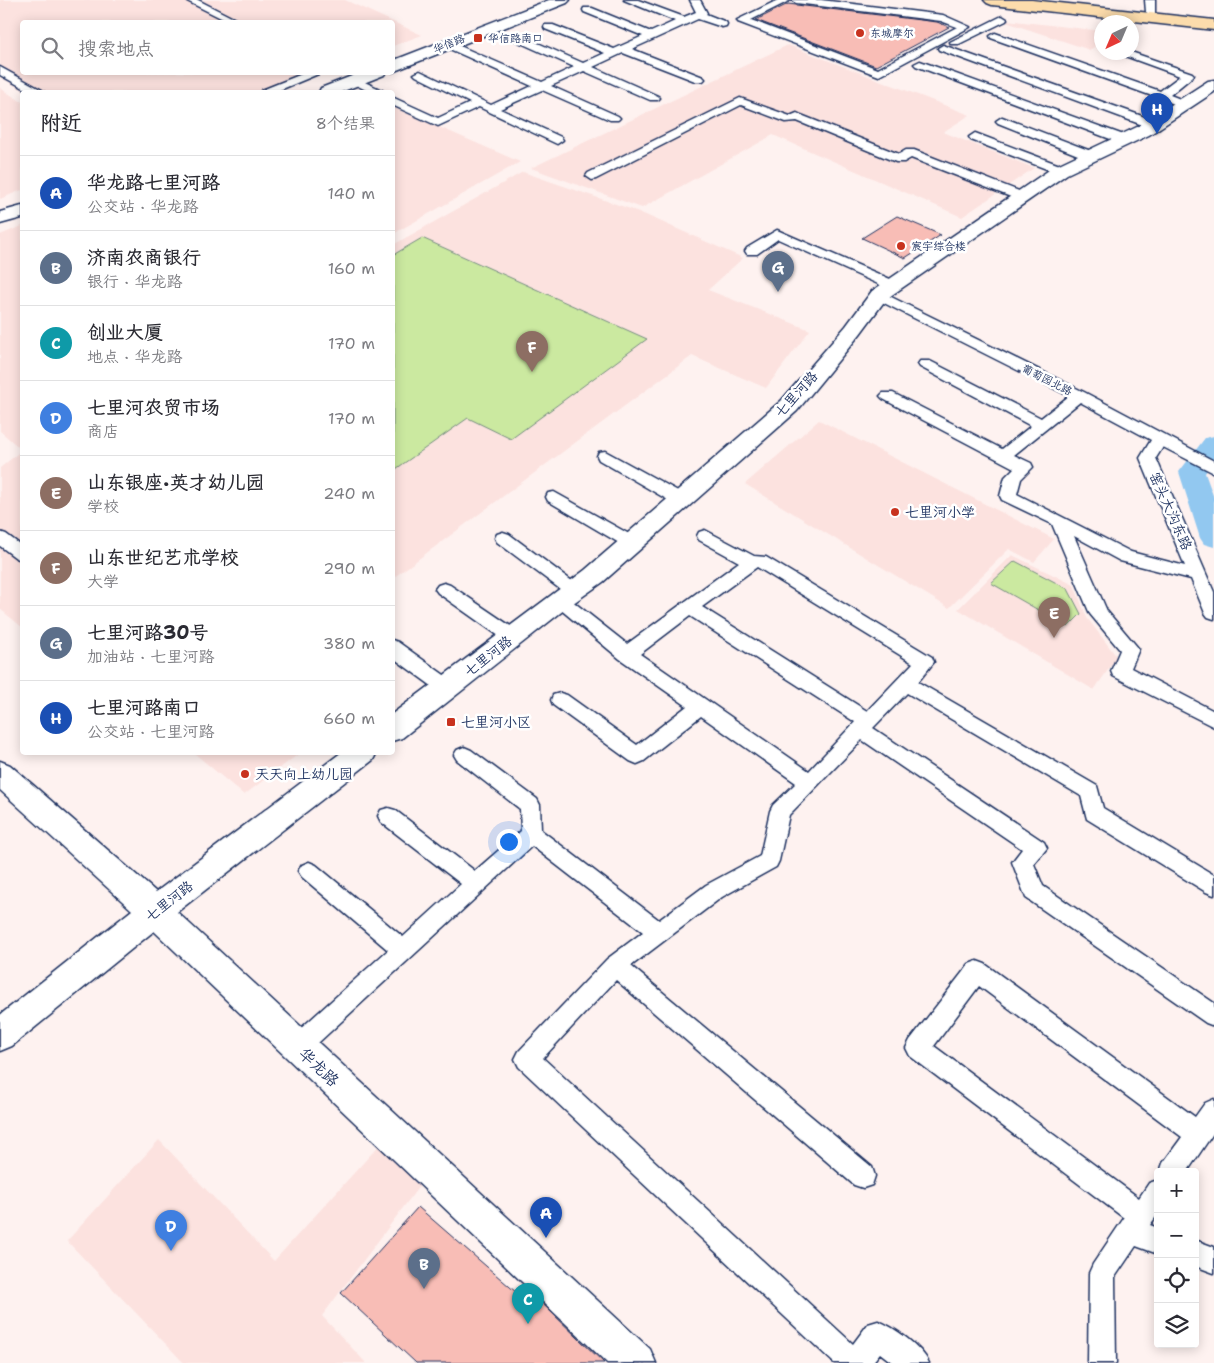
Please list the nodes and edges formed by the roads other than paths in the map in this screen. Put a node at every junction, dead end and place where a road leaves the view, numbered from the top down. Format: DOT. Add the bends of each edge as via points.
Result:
graph roads {
  1 [pos="190,0"];
  2 [pos="562,0"];
  3 [pos="629,0"];
  4 [pos="695,0"];
  5 [pos="786,0"];
  6 [pos="796,0"];
  7 [pos="992,0"];
  8 [pos="1047,0"];
  9 [pos="1015,3"];
  10 [pos="1150,6"];
  11 [pos="588,10"];
  12 [pos="698,15"];
  13 [pos="1002,19"];
  14 [pos="232,20"];
  15 [pos="1214,20"];
  16 [pos="684,21"];
  17 [pos="972,21"];
  18 [pos="722,24"];
  19 [pos="1214,25"];
  20 [pos="549,27"];
  21 [pos="652,36"];
  22 [pos="995,36"];
  23 [pos="518,38"];
  24 [pos="449,45"];
  25 [pos="618,51"];
  26 [pos="1139,59"];
  27 [pos="920,64"];
  28 [pos="395,66"];
  29 [pos="582,67"];
  30 [pos="0,70"];
  31 [pos="420,74"];
  32 [pos="310,75"];
  33 [pos="371,75"];
  34 [pos="699,79"];
  35 [pos="356,81"];
  36 [pos="1214,85"];
  37 [pos="540,86"];
  38 [pos="35,90"];
  39 [pos="271,90"];
  40 [pos="332,90"];
  41 [pos="374,90"];
  42 [pos="1161,96"];
  43 [pos="654,98"];
  44 [pos="395,101"];
  45 [pos="479,103"];
  46 [pos="1184,104"];
  47 [pos="491,108"];
  48 [pos="614,118"];
  49 [pos="1002,121"];
  50 [pos="1152,124"];
  51 [pos="975,137"];
  52 [pos="557,140"];
  53 [pos="1125,140"];
  54 [pos="1092,156"];
  55 [pos="1061,170"];
  56 [pos="592,176"];
  57 [pos="1020,196"];
  58 [pos="752,251"];
  59 [pos="885,290"];
  60 [pos="925,364"];
  61 [pos="888,396"];
  62 [pos="1079,396"];
  63 [pos="1042,425"];
  64 [pos="1160,439"];
  65 [pos="605,456"];
  66 [pos="1003,456"];
  67 [pos="1214,468"];
  68 [pos="554,497"];
  69 [pos="681,500"];
  70 [pos="1058,521"];
  71 [pos="705,536"];
  72 [pos="0,538"];
  73 [pos="503,538"];
  74 [pos="632,543"];
  75 [pos="20,553"];
  76 [pos="752,562"];
  77 [pos="1198,575"];
  78 [pos="444,589"];
  79 [pos="567,595"];
  80 [pos="689,607"];
  81 [pos="1214,613"];
  82 [pos="512,636"];
  83 [pos="395,649"];
  84 [pos="627,654"];
  85 [pos="905,683"];
  86 [pos="447,687"];
  87 [pos="560,700"];
  88 [pos="701,705"];
  89 [pos="1214,720"];
  90 [pos="864,725"];
  91 [pos="395,728"];
  92 [pos="359,755"];
  93 [pos="464,755"];
  94 [pos="0,773"];
  95 [pos="810,782"];
  96 [pos="388,816"];
  97 [pos="531,834"];
  98 [pos="309,871"];
  99 [pos="476,884"];
  100 [pos="1214,886"];
  101 [pos="156,911"];
  102 [pos="659,932"];
  103 [pos="403,950"];
  104 [pos="615,966"];
  105 [pos="1214,1016"];
  106 [pos="0,1035"];
  107 [pos="298,1047"];
  108 [pos="1214,1110"];
  109 [pos="1198,1134"];
  110 [pos="1175,1168"];
  111 [pos="863,1176"];
  112 [pos="1154,1198"];
  113 [pos="1136,1224"];
  114 [pos="1154,1238"];
  115 [pos="1199,1254"];
  116 [pos="1214,1260"];
  117 [pos="636,1363"];
  118 [pos="854,1363"];
  119 [pos="915,1363"];
  120 [pos="1102,1363"];
  1 -- 14 [label="street"];
  2 -- 24 [label="main road, 华信路"];
  3 -- 16 [label="street"];
  4 -- 12 [label="street" via="702,12"];
  5 -- 17 [label="street" via="742,20 879,73"];
  6 -- 17 [label="street"];
  7 -- 9 [label="main road"];
  8 -- 10 [label="main road"];
  9 -- 13 [label="street" via="1006,19"];
  9 -- 19 [label="main road"];
  10 -- 15 [label="main road"];
  11 -- 21 [label="street"];
  12 -- 16 [label="street"];
  12 -- 18 [label="street"];
  13 -- 17 [label="street"];
  13 -- 50 [label="street" via="943,48"];
  16 -- 21 [label="street"];
  20 -- 25 [label="street"];
  21 -- 25 [label="street"];
  22 -- 42 [label="street"];
  23 -- 29 [label="street"];
  24 -- 28 [label="main road, 华信路"];
  24 -- 37 [label="street"];
  25 -- 29 [label="street"];
  25 -- 34 [label="street"];
  26 -- 42 [label="street" via="1188,75"];
  27 -- 53 [label="street"];
  29 -- 37 [label="street"];
  29 -- 43 [label="street"];
  30 -- 38 [label="street"];
  31 -- 45 [label="street"];
  32 -- 39 [label="street"];
  33 -- 35 [label="main road"];
  35 -- 40 [label="main road"];
  35 -- 41 [label="street"];
  36 -- 46 [label="main road, 七里河路"];
  37 -- 47 [label="street"];
  37 -- 48 [label="street"];
  42 -- 46 [label="street"];
  44 -- 45 [label="street" via="438,122"];
  45 -- 47 [label="street"];
  46 -- 50 [label="main road, 七里河路"];
  47 -- 52 [label="street"];
  49 -- 54 [label="street"];
  50 -- 53 [label="main road, 七里河路"];
  51 -- 55 [label="street"];
  53 -- 54 [label="main road, 七里河路"];
  54 -- 55 [label="main road, 七里河路"];
  55 -- 57 [label="main road, 七里河路"];
  56 -- 57 [label="street" via="740,101 790,120 797,117 900,159 910,153"];
  57 -- 59 [label="main road, 七里河路"];
  58 -- 59 [label="street, 葡萄园北路" via="777,234"];
  59 -- 62 [label="street, 葡萄园北路"];
  59 -- 69 [label="main road, 七里河路" via="789,406"];
  60 -- 63 [label="street"];
  61 -- 66 [label="street"];
  62 -- 63 [label="street"];
  62 -- 64 [label="street, 葡萄园北路"];
  63 -- 66 [label="street"];
  64 -- 67 [label="street, 葡萄园北路"];
  64 -- 77 [label="street, 窑头大沟东路" via="1148,458"];
  65 -- 69 [label="street"];
  66 -- 70 [label="street" via="1025,467 1013,477 1008,496"];
  68 -- 74 [label="street"];
  69 -- 74 [label="main road, 七里河路"];
  70 -- 77 [label="street" via="1126,557"];
  70 -- 89 [label="street" via="1099,614 1130,649 1120,671"];
  71 -- 76 [label="street"];
  72 -- 75 [label="street"];
  73 -- 79 [label="street"];
  74 -- 79 [label="main road, 七里河路"];
  76 -- 80 [label="street"];
  76 -- 85 [label="street" via="760,561 925,662"];
  77 -- 81 [label="street, 窑头大沟东路"];
  78 -- 82 [label="street"];
  79 -- 82 [label="main road, 七里河路"];
  79 -- 84 [label="street"];
  80 -- 84 [label="street"];
  80 -- 90 [label="street"];
  82 -- 86 [label="main road, 七里河路"];
  83 -- 86 [label="street"];
  84 -- 88 [label="street"];
  85 -- 90 [label="street"];
  85 -- 100 [label="street" via="1090,792 1094,813"];
  86 -- 91 [label="main road, 七里河路"];
  87 -- 88 [label="street" via="637,756"];
  88 -- 95 [label="street"];
  90 -- 95 [label="street"];
  90 -- 105 [label="street" via="1037,848 1023,862 1034,892"];
  92 -- 101 [label="main road, 七里河路"];
  93 -- 97 [label="street" via="530,805"];
  94 -- 101 [label="main road, 华龙路"];
  95 -- 102 [label="street" via="780,811 769,861 714,891"];
  96 -- 99 [label="street"];
  97 -- 99 [label="street"];
  97 -- 102 [label="street"];
  98 -- 103 [label="street"];
  99 -- 103 [label="street"];
  101 -- 106 [label="main road, 七里河路"];
  101 -- 107 [label="main road, 华龙路"];
  102 -- 104 [label="street"];
  103 -- 107 [label="street"];
  104 -- 111 [label="street"];
  104 -- 118 [label="street" via="527,1059"];
  107 -- 117 [label="main road, 华龙路"];
  108 -- 109 [label="street"];
  109 -- 110 [label="street"];
  109 -- 113 [label="street" via="977,971 918,1048"];
  112 -- 113 [label="street"];
  113 -- 114 [label="street"];
  113 -- 120 [label="street" via="1102,1273"];
  115 -- 116 [label="street"];
  118 -- 119 [label="street" via="878,1334"];
}
